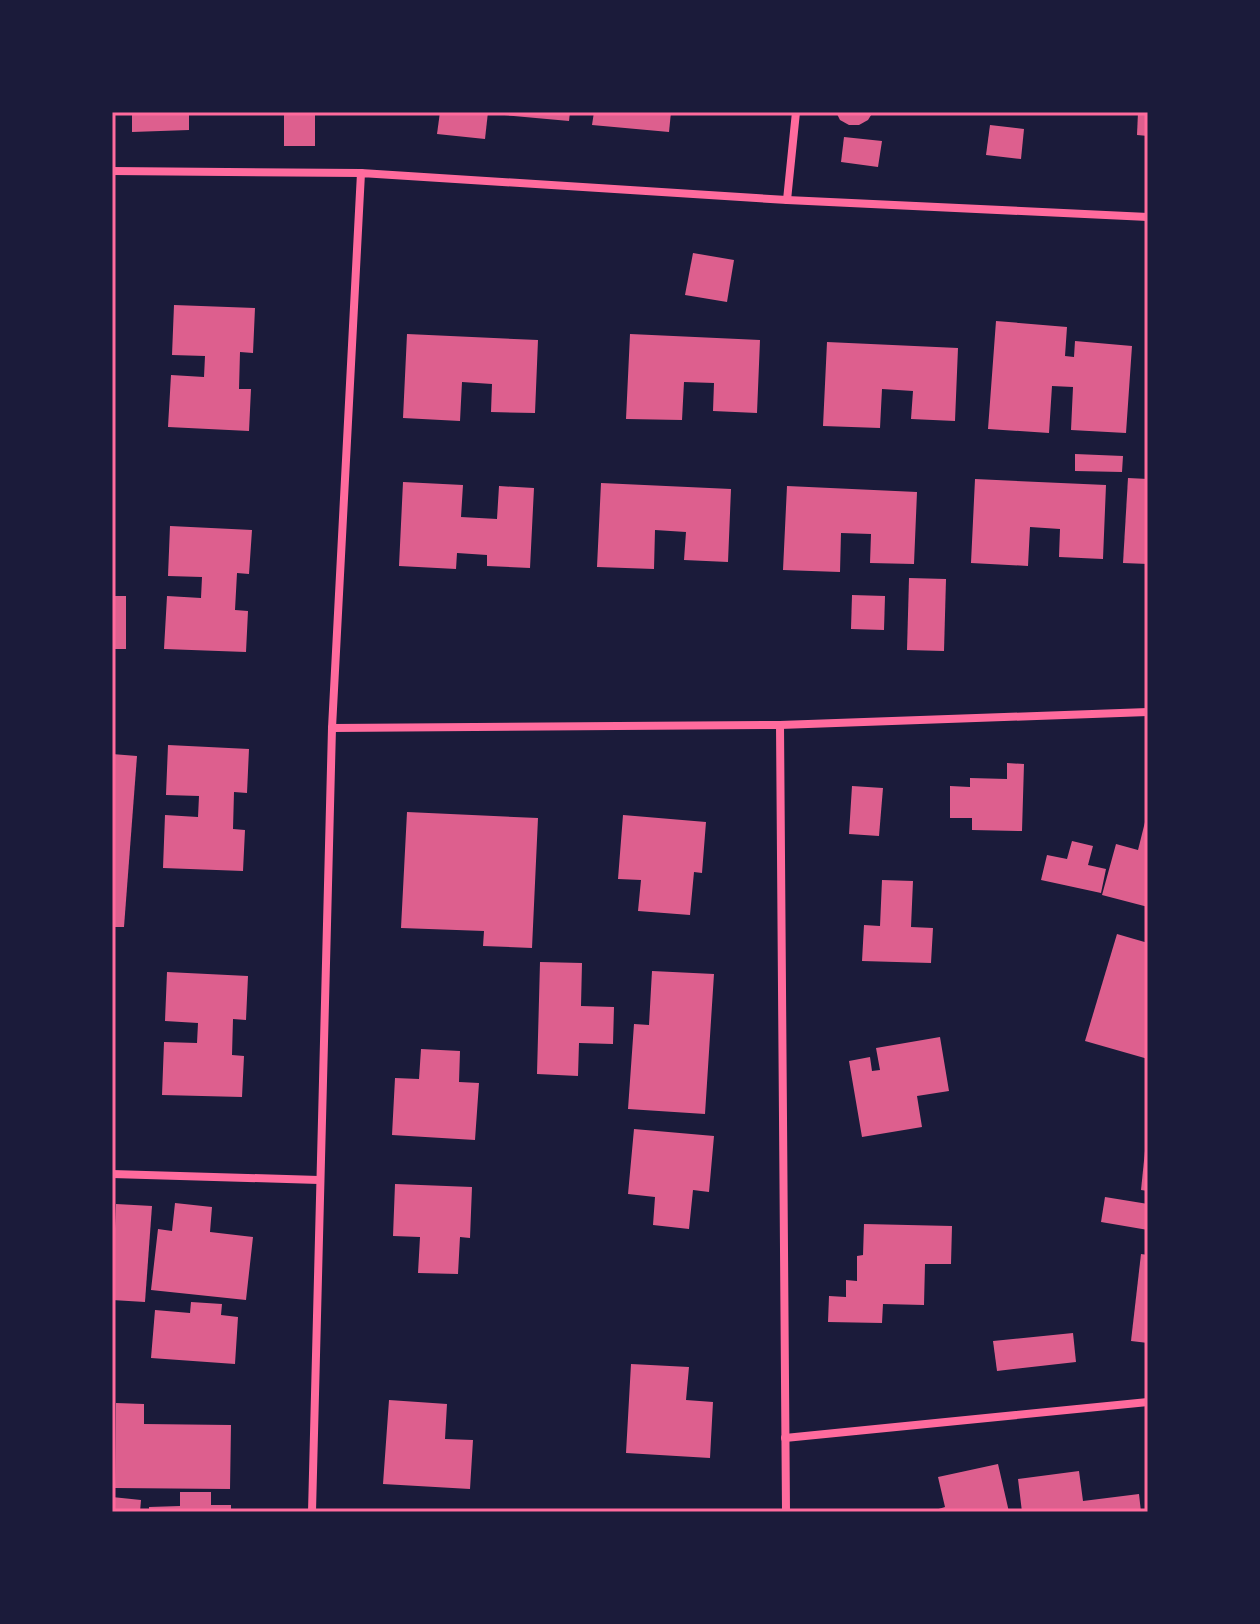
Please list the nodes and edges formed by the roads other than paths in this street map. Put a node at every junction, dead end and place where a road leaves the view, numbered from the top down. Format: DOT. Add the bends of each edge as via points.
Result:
graph roads {
  1 [pos="796,112"];
  2 [pos="112,171"];
  3 [pos="361,173"];
  4 [pos="787,200"];
  5 [pos="1148,217"];
  6 [pos="1148,712"];
  7 [pos="780,725"];
  8 [pos="332,728"];
  9 [pos="112,1174"];
  10 [pos="319,1180"];
  11 [pos="1148,1402"];
  12 [pos="785,1438"];
  13 [pos="312,1512"];
  14 [pos="786,1512"];
  1 -- 4 [label="street"];
  2 -- 3 [label="street"];
  3 -- 4 [label="street"];
  3 -- 8 [label="street"];
  4 -- 5 [label="street"];
  6 -- 7 [label="street"];
  7 -- 8 [label="street"];
  7 -- 12 [label="street"];
  8 -- 10 [label="street"];
  9 -- 10 [label="street"];
  10 -- 13 [label="street"];
  11 -- 12 [label="street"];
  12 -- 14 [label="street"];
}
